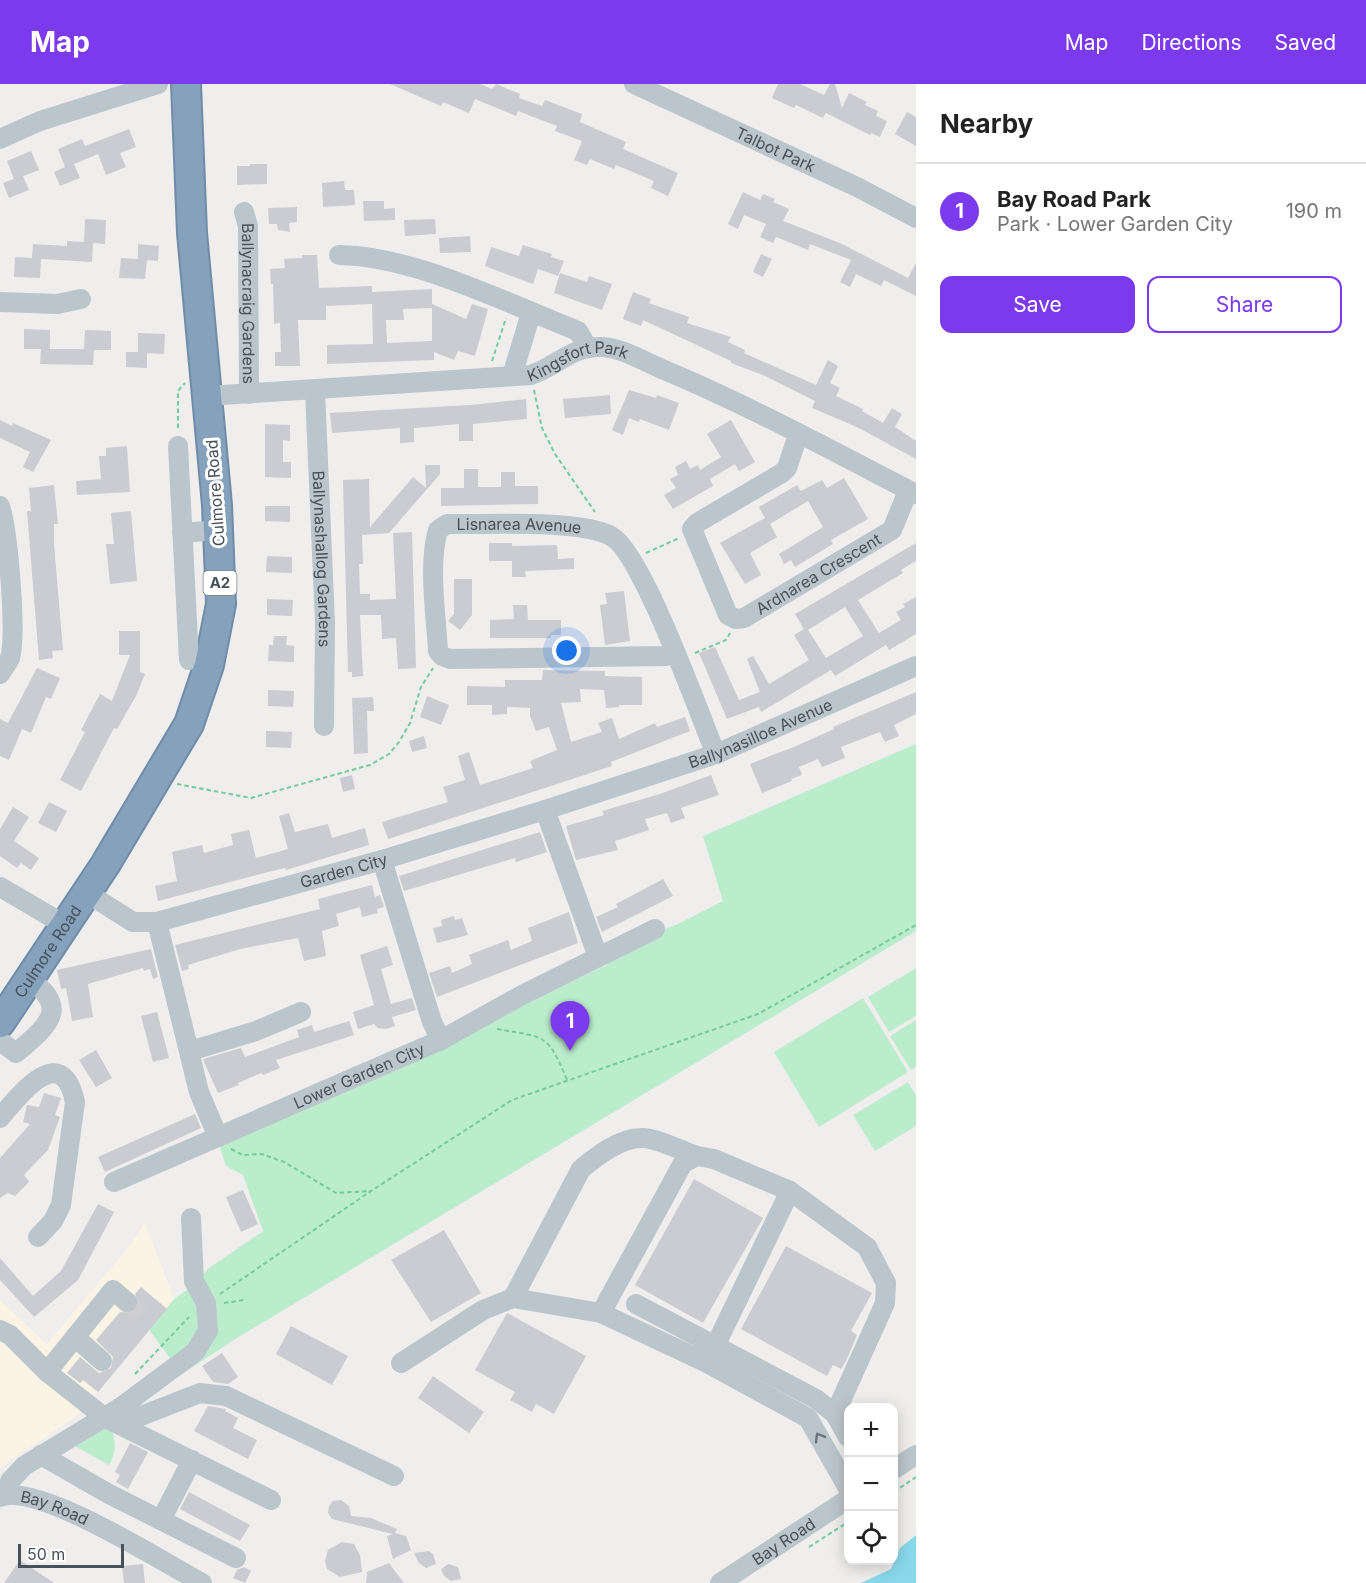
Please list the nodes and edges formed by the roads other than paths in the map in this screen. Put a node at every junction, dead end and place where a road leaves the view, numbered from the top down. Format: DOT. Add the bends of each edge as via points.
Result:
graph roads {
  1 [pos="158,84"];
  2 [pos="186,84"];
  3 [pos="634,84"];
  4 [pos="0,139"];
  5 [pos="244,212"];
  6 [pos="916,218"];
  7 [pos="339,255"];
  8 [pos="81,299"];
  9 [pos="0,302"];
  10 [pos="531,313"];
  11 [pos="588,348"];
  12 [pos="512,376"];
  13 [pos="315,391"];
  14 [pos="249,393"];
  15 [pos="207,396"];
  16 [pos="798,435"];
  17 [pos="178,446"];
  18 [pos="912,492"];
  19 [pos="0,506"];
  20 [pos="218,530"];
  21 [pos="182,533"];
  22 [pos="675,657"];
  23 [pos="189,660"];
  24 [pos="916,666"];
  25 [pos="0,674"];
  26 [pos="324,726"];
  27 [pos="716,754"];
  28 [pos="603,791"];
  29 [pos="545,810"];
  30 [pos="382,860"];
  31 [pos="0,887"];
  32 [pos="87,892"];
  33 [pos="156,922"];
  34 [pos="65,925"];
  35 [pos="655,928"];
  36 [pos="598,957"];
  37 [pos="29,979"];
  38 [pos="301,1012"];
  39 [pos="0,1023"];
  40 [pos="441,1040"];
  41 [pos="0,1041"];
  42 [pos="189,1051"];
  43 [pos="0,1118"];
  44 [pos="218,1137"];
  45 [pos="697,1156"];
  46 [pos="114,1182"];
  47 [pos="790,1191"];
  48 [pos="191,1218"];
  49 [pos="38,1237"];
  50 [pos="513,1298"];
  51 [pos="122,1301"];
  52 [pos="636,1304"];
  53 [pos="601,1313"];
  54 [pos="0,1330"];
  55 [pos="77,1334"];
  56 [pos="712,1354"];
  57 [pos="101,1356"];
  58 [pos="401,1363"];
  59 [pos="47,1372"];
  60 [pos="112,1412"];
  61 [pos="835,1414"];
  62 [pos="844,1429"];
  63 [pos="41,1455"];
  64 [pos="916,1455"];
  65 [pos="192,1460"];
  66 [pos="898,1466"];
  67 [pos="394,1476"];
  68 [pos="844,1479"];
  69 [pos="4,1495"];
  70 [pos="271,1500"];
  71 [pos="844,1502"];
  72 [pos="161,1520"];
  73 [pos="236,1558"];
  74 [pos="202,1583"];
  75 [pos="720,1583"];
  1 -- 4 [label="street"];
  2 -- 15 [label="highway, Culmore Road / A2" via="192,233"];
  3 -- 6 [label="street, Talbot Park"];
  5 -- 14 [label="street, Ballynacraig Gardens" via="248,226"];
  7 -- 10 [label="street" via="364,255 403,265"];
  8 -- 9 [label="street" via="57,304"];
  10 -- 11 [label="street" via="578,331"];
  10 -- 12 [label="street"];
  11 -- 12 [label="street, Kingsfort Park" via="572,351 544,371"];
  11 -- 16 [label="street, Kingsfort Park" via="618,350"];
  12 -- 13 [label="street, Kingsfort Park"];
  13 -- 14 [label="street, Kingsfort Park"];
  13 -- 26 [label="street, Ballynashallog Gardens" via="325,623"];
  14 -- 15 [label="street, Kingsfort Park"];
  15 -- 20 [label="highway, Culmore Road / A2"];
  16 -- 18 [label="street, Kingsfort Park"];
  16 -- 18 [label="street, Ardnarea Crescent" via="787,468 692,529 728,615 736,619 744,618 892,530"];
  17 -- 21 [label="street"];
  19 -- 25 [label="street" via="6,524 11,617 10,658"];
  20 -- 21 [label="street"];
  20 -- 32 [label="highway, Culmore Road / A2" via="221,604 209,665 189,724"];
  21 -- 23 [label="street"];
  22 -- 22 [label="street, Lisnarea Avenue" via="652,596 633,560 612,537 587,530 529,525 447,524 438,530 435,590 438,651 442,656"];
  22 -- 27 [label="street"];
  24 -- 27 [label="street, Ballynasilloe Avenue"];
  27 -- 28 [label="street, Ballynasilloe Avenue"];
  28 -- 29 [label="street, Garden City"];
  29 -- 30 [label="street, Garden City"];
  29 -- 36 [label="street"];
  30 -- 33 [label="street, Garden City"];
  30 -- 40 [label="street" via="432,1023"];
  31 -- 34 [label="street"];
  32 -- 33 [label="street, Garden City" via="133,922"];
  32 -- 34 [label="highway, Culmore Road / A2"];
  33 -- 42 [label="street"];
  34 -- 37 [label="highway, Culmore Road / A2"];
  35 -- 36 [label="street, Lower Garden City"];
  36 -- 40 [label="street, Lower Garden City"];
  37 -- 39 [label="highway, Culmore Road / A2"];
  37 -- 41 [label="street" via="47,991 52,1016 16,1053"];
  38 -- 42 [label="street" via="256,1031"];
  40 -- 44 [label="street, Lower Garden City"];
  42 -- 44 [label="street" via="199,1092"];
  43 -- 49 [label="street" via="39,1076 52,1073 65,1078 73,1091 75,1102 61,1205"];
  44 -- 46 [label="street, Lower Garden City"];
  45 -- 47 [label="street" via="714,1159"];
  45 -- 50 [label="street" via="644,1138 628,1140 599,1155 581,1169"];
  45 -- 53 [label="street" via="683,1163"];
  47 -- 56 [label="street"];
  47 -- 61 [label="street" via="867,1247 886,1283 885,1303"];
  48 -- 60 [label="street" via="194,1281 206,1303 208,1331 195,1352"];
  50 -- 53 [label="street"];
  50 -- 58 [label="street" via="483,1310"];
  51 -- 55 [label="street"];
  52 -- 56 [label="street"];
  53 -- 56 [label="street"];
  54 -- 59 [label="street"];
  55 -- 57 [label="street"];
  55 -- 59 [label="street"];
  56 -- 61 [label="street" via="816,1399"];
  68 -- 56 [label="street, one-way" via="808,1418"];
  59 -- 60 [label="street"];
  60 -- 63 [label="street"];
  60 -- 65 [label="street"];
  60 -- 67 [label="street" via="141,1416 200,1393 226,1396"];
  61 -- 62 [label="street"];
  63 -- 69 [label="street" via="10,1481"];
  63 -- 72 [label="street"];
  64 -- 66 [label="street"];
  65 -- 70 [label="street"];
  65 -- 72 [label="street"];
  69 -- 74 [label="street, Bay Road" via="17,1493 54,1504"];
  71 -- 75 [label="street, Bay Road"];
  72 -- 73 [label="street"];
}
